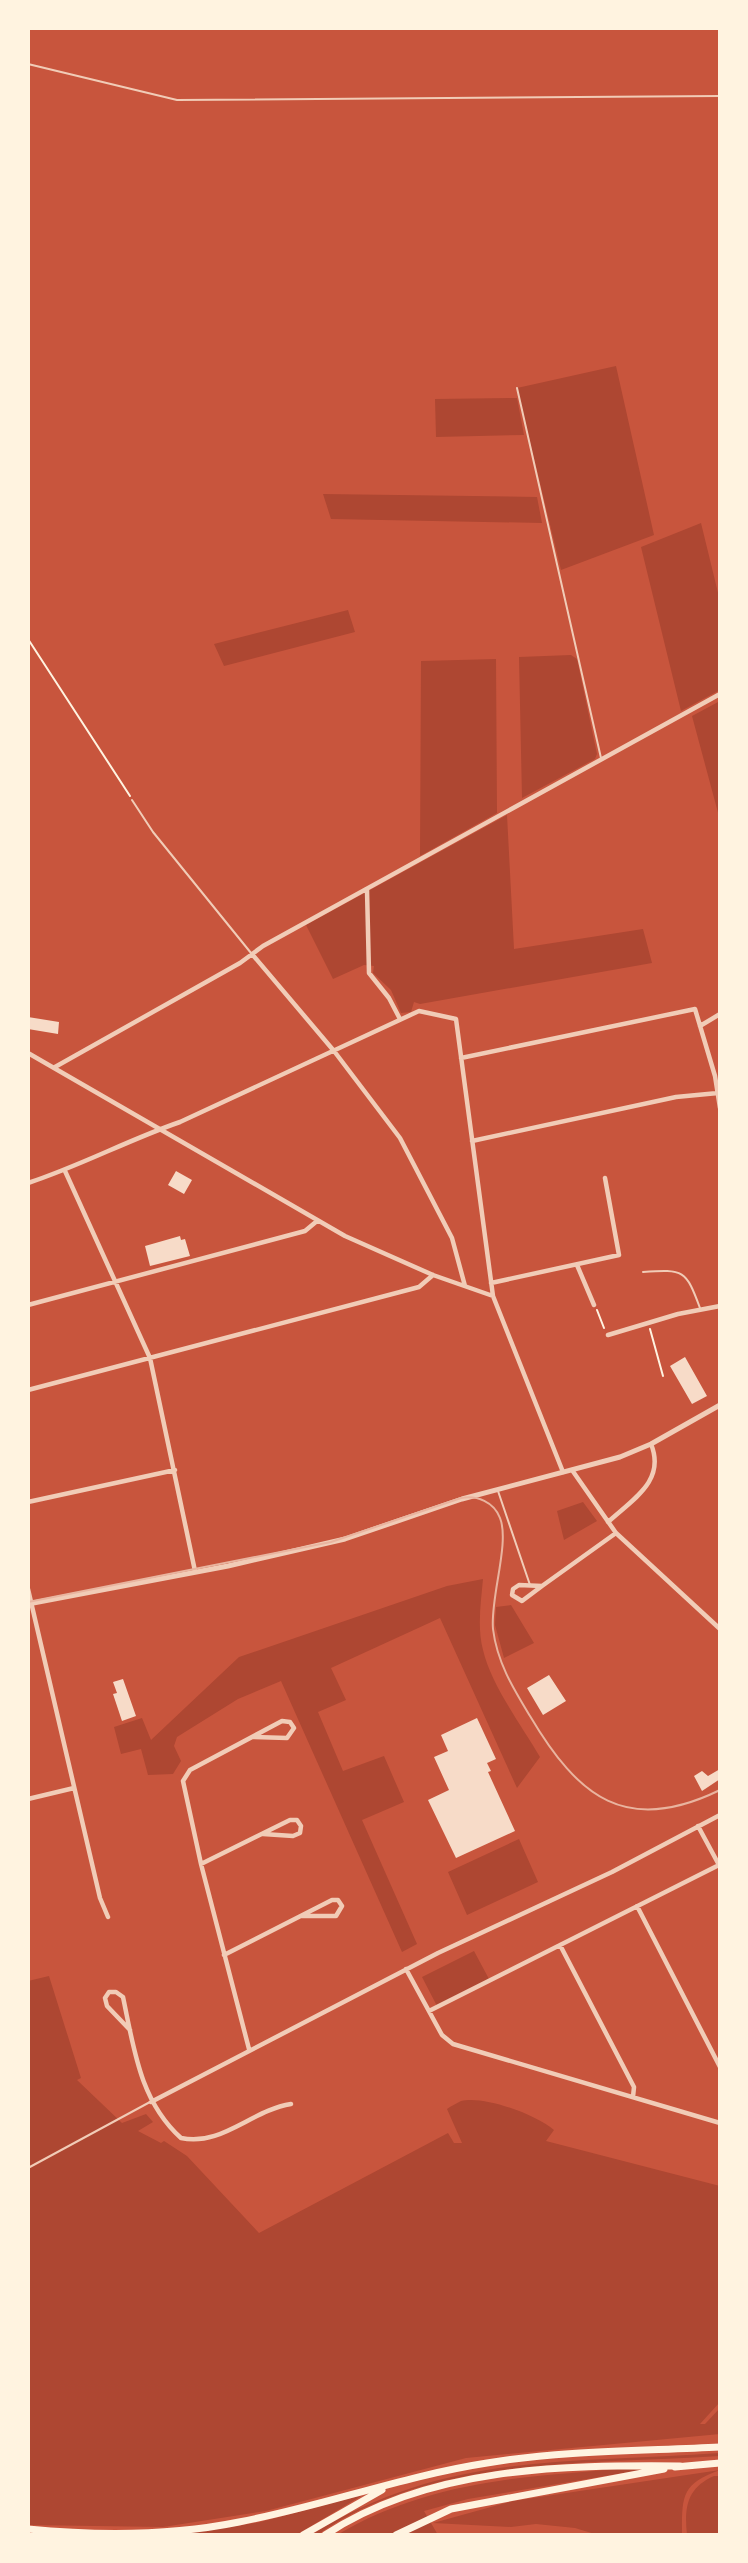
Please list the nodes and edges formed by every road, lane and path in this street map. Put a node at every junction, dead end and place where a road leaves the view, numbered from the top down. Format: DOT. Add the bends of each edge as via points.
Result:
graph roads {
  1 [pos="28,64"];
  2 [pos="720,96"];
  3 [pos="517,388"];
  4 [pos="28,639"];
  5 [pos="720,694"];
  6 [pos="601,758"];
  7 [pos="132,800"];
  8 [pos="367,890"];
  9 [pos="252,954"];
  10 [pos="720,1014"];
  11 [pos="400,1019"];
  12 [pos="700,1026"];
  13 [pos="334,1051"];
  14 [pos="28,1053"];
  15 [pos="461,1058"];
  16 [pos="55,1067"];
  17 [pos="719,1093"];
  18 [pos="720,1108"];
  19 [pos="162,1128"];
  20 [pos="472,1141"];
  21 [pos="65,1171"];
  22 [pos="605,1178"];
  23 [pos="28,1183"];
  24 [pos="317,1221"];
  25 [pos="577,1265"];
  26 [pos="643,1272"];
  27 [pos="433,1275"];
  28 [pos="116,1282"];
  29 [pos="491,1283"];
  30 [pos="466,1286"];
  31 [pos="493,1296"];
  32 [pos="28,1305"];
  33 [pos="594,1305"];
  34 [pos="720,1306"];
  35 [pos="701,1309"];
  36 [pos="651,1332"];
  37 [pos="608,1335"];
  38 [pos="150,1358"];
  39 [pos="663,1376"];
  40 [pos="28,1390"];
  41 [pos="720,1405"];
  42 [pos="651,1444"];
  43 [pos="175,1470"];
  44 [pos="572,1470"];
  45 [pos="563,1472"];
  46 [pos="497,1490"];
  47 [pos="28,1502"];
  48 [pos="608,1522"];
  49 [pos="616,1533"];
  50 [pos="195,1571"];
  51 [pos="530,1585"];
  52 [pos="542,1586"];
  53 [pos="28,1589"];
  54 [pos="30,1604"];
  55 [pos="720,1629"];
  56 [pos="253,1737"];
  57 [pos="74,1788"];
  58 [pos="28,1799"];
  59 [pos="720,1815"];
  60 [pos="698,1826"];
  61 [pos="263,1834"];
  62 [pos="201,1864"];
  63 [pos="719,1866"];
  64 [pos="636,1906"];
  65 [pos="302,1916"];
  66 [pos="108,1917"];
  67 [pos="560,1945"];
  68 [pos="224,1955"];
  69 [pos="406,1969"];
  70 [pos="429,2011"];
  71 [pos="130,2030"];
  72 [pos="249,2049"];
  73 [pos="720,2067"];
  74 [pos="633,2097"];
  75 [pos="151,2102"];
  76 [pos="291,2104"];
  77 [pos="720,2123"];
  78 [pos="28,2168"];
  79 [pos="720,2446"];
  80 [pos="720,2463"];
  81 [pos="680,2466"];
  82 [pos="387,2487"];
  83 [pos="28,2529"];
  84 [pos="303,2535"];
  85 [pos="325,2535"];
  86 [pos="396,2535"];
  1 -- 2 [label="lane" via="177,100"];
  3 -- 6 [label="lane"];
  4 -- 7 [label="path"];
  5 -- 6 [label="street"];
  6 -- 8 [label="street"];
  7 -- 9 [label="lane"];
  8 -- 9 [label="street"];
  8 -- 11 [label="street" via="369,973"];
  9 -- 13 [label="street"];
  9 -- 16 [label="street"];
  10 -- 12 [label="street"];
  11 -- 13 [label="street"];
  11 -- 15 [label="street" via="419,1011 456,1019"];
  12 -- 15 [label="street" via="695,1009"];
  12 -- 17 [label="street"];
  13 -- 19 [label="street"];
  13 -- 30 [label="street" via="400,1138 452,1238"];
  14 -- 16 [label="street"];
  15 -- 20 [label="street"];
  16 -- 19 [label="street"];
  17 -- 18 [label="street"];
  17 -- 20 [label="street" via="676,1097"];
  19 -- 21 [label="street"];
  19 -- 24 [label="street"];
  20 -- 29 [label="street"];
  21 -- 23 [label="street"];
  21 -- 28 [label="street"];
  22 -- 25 [label="street" via="619,1255"];
  24 -- 27 [label="street"];
  24 -- 28 [label="street" via="305,1231"];
  25 -- 29 [label="street"];
  25 -- 33 [label="street"];
  26 -- 35 [label="lane" via="678,1270 690,1278"];
  27 -- 30 [label="street"];
  27 -- 38 [label="street" via="419,1287"];
  28 -- 32 [label="street"];
  28 -- 38 [label="street"];
  29 -- 31 [label="street"];
  30 -- 31 [label="street"];
  31 -- 45 [label="street"];
  33 -- 37 [label="path"];
  34 -- 35 [label="street"];
  35 -- 37 [label="street"];
  36 -- 39 [label="path"];
  38 -- 40 [label="street"];
  38 -- 43 [label="street"];
  41 -- 42 [label="street"];
  42 -- 44 [label="street"];
  42 -- 48 [label="street" via="657,1462 652,1481"];
  43 -- 47 [label="street"];
  43 -- 50 [label="street"];
  44 -- 45 [label="street"];
  44 -- 48 [label="street"];
  45 -- 46 [label="street"];
  46 -- 50 [label="street" via="328,1544"];
  46 -- 51 [label="lane"];
  48 -- 49 [label="street"];
  49 -- 52 [label="street"];
  49 -- 55 [label="street"];
  50 -- 54 [label="street"];
  51 -- 52 [label="street"];
  51 -- 52 [label="street" via="519,1585 512,1595 522,1601"];
  53 -- 54 [label="street"];
  54 -- 57 [label="street"];
  56 -- 56 [label="street" via="288,1738 294,1728 282,1721"];
  56 -- 62 [label="street" via="185,1774"];
  57 -- 58 [label="street"];
  57 -- 66 [label="street"];
  59 -- 60 [label="street"];
  60 -- 63 [label="street"];
  60 -- 69 [label="street"];
  61 -- 61 [label="street" via="293,1836 300,1833 301,1826 290,1820"];
  61 -- 62 [label="street"];
  62 -- 68 [label="street"];
  63 -- 64 [label="street"];
  64 -- 67 [label="street"];
  64 -- 73 [label="street"];
  65 -- 65 [label="street" via="336,1916 342,1906 332,1900"];
  65 -- 68 [label="street"];
  67 -- 70 [label="street"];
  67 -- 74 [label="street" via="635,2087"];
  68 -- 72 [label="street"];
  69 -- 70 [label="street"];
  69 -- 72 [label="street"];
  70 -- 74 [label="street" via="442,2035 453,2044"];
  71 -- 71 [label="street" via="123,1997 110,1992 105,1998 107,2006"];
  71 -- 75 [label="street"];
  72 -- 75 [label="street"];
  74 -- 77 [label="street"];
  75 -- 76 [label="street" via="181,2138 194,2141 208,2140 273,2107"];
  75 -- 78 [label="lane"];
  79 -- 82 [label="highway" via="487,2463"];
  80 -- 81 [label="highway"];
  81 -- 85 [label="highway" via="546,2469 458,2482 415,2493"];
  81 -- 86 [label="highway" via="494,2500 430,2516"];
  82 -- 83 [label="highway" via="201,2528 102,2534"];
  82 -- 84 [label="highway"];
}
